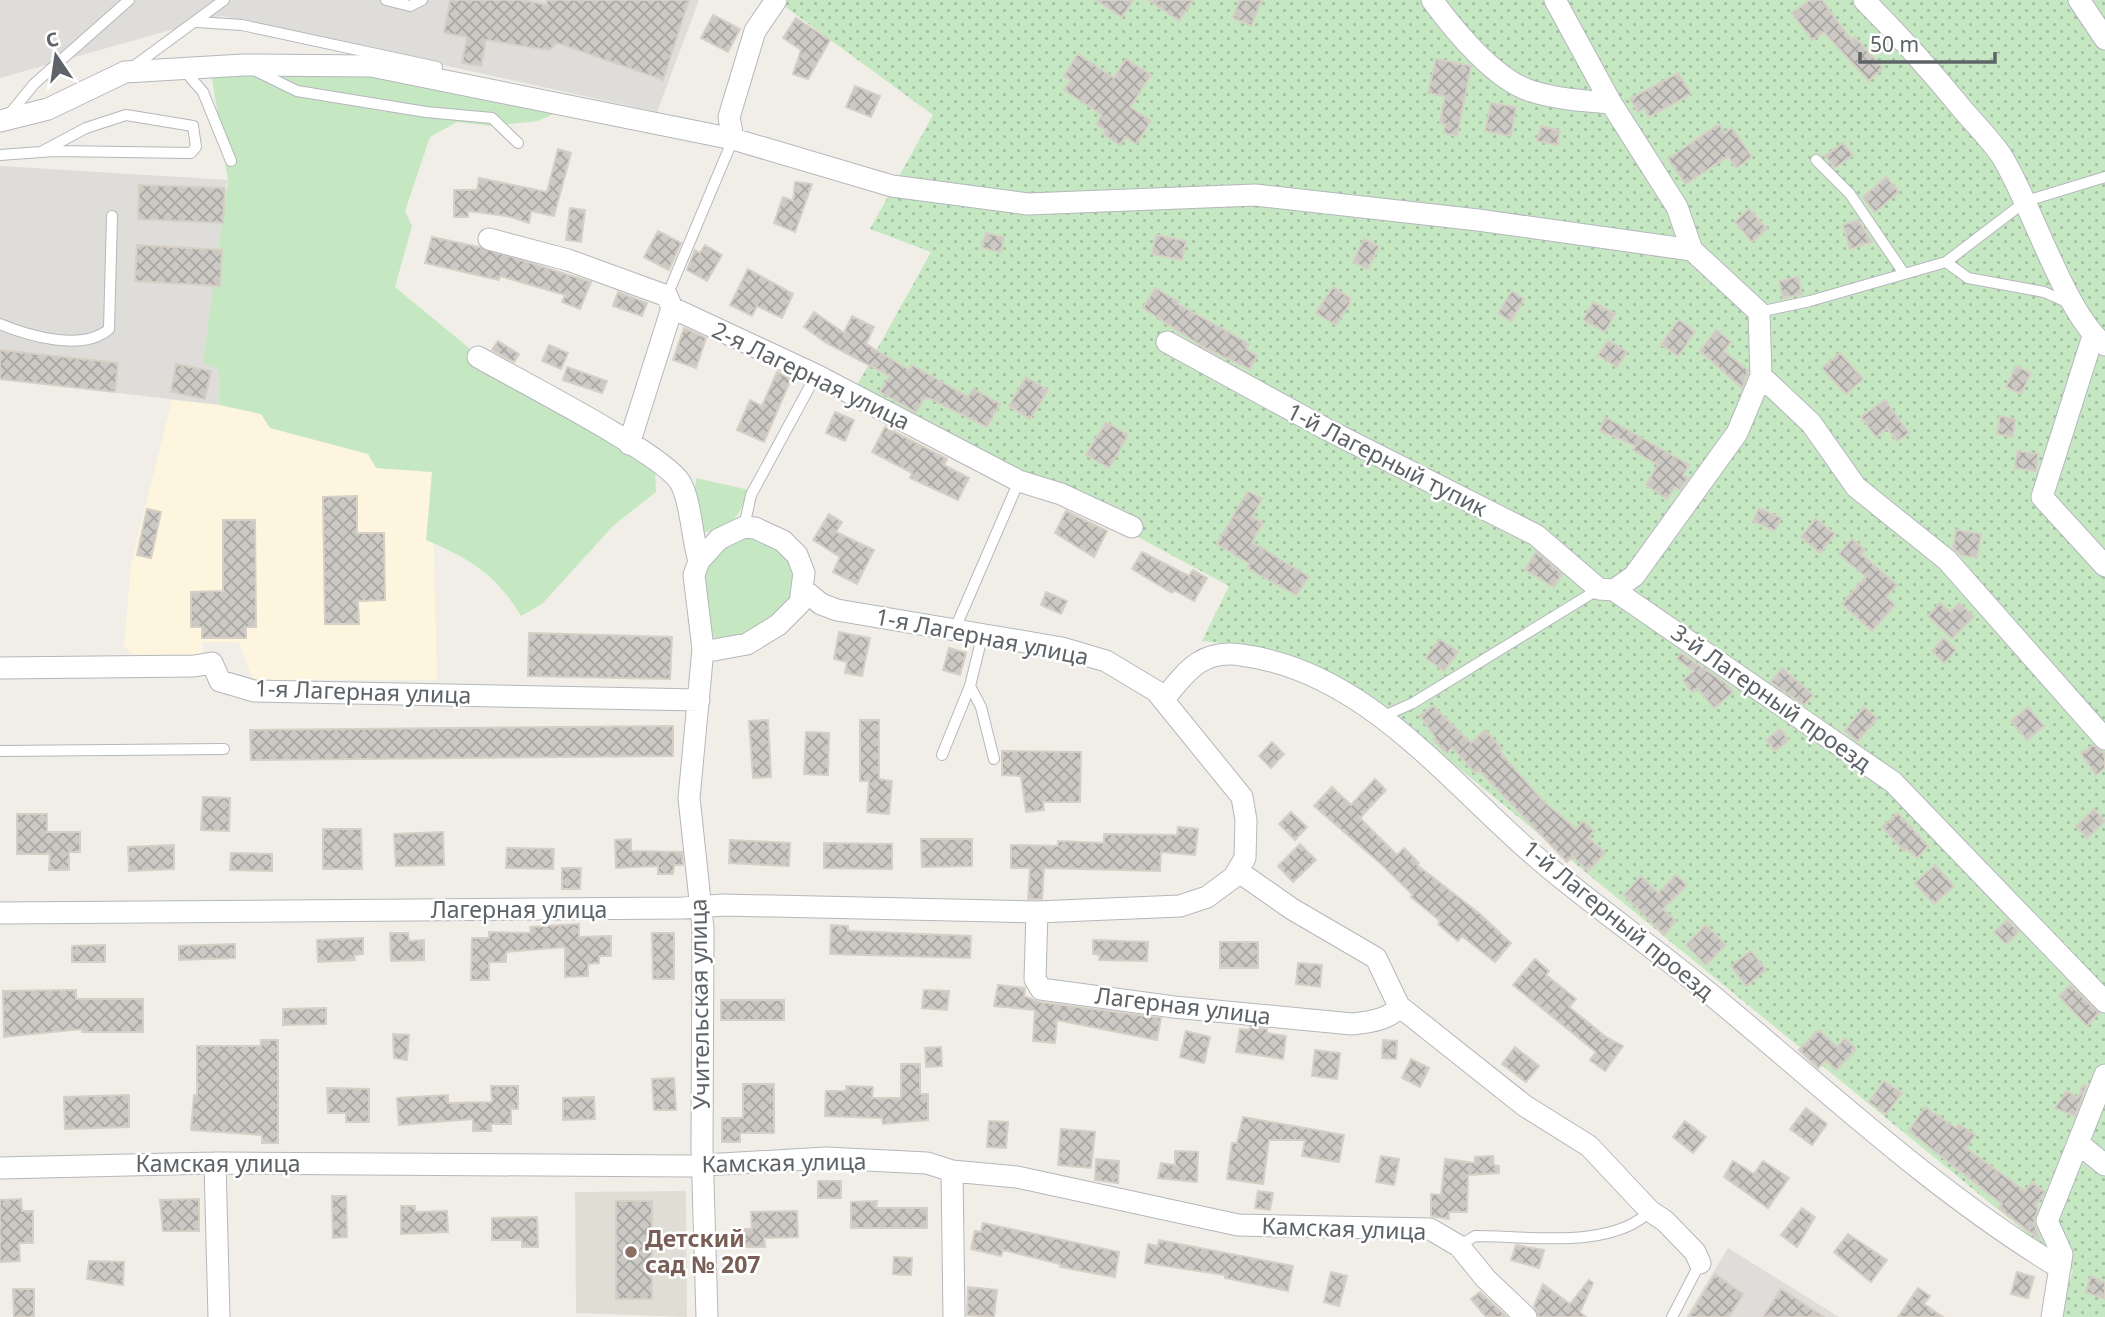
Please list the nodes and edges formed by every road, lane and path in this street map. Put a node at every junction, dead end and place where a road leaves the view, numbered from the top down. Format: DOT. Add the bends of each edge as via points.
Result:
graph roads {
  1 [pos="129,0"];
  2 [pos="224,0"];
  3 [pos="386,0"];
  4 [pos="422,0"];
  5 [pos="776,0"];
  6 [pos="1432,0"];
  7 [pos="1555,0"];
  8 [pos="2079,0"];
  9 [pos="1871,3"];
  10 [pos="114,5"];
  11 [pos="197,22"];
  12 [pos="2105,39"];
  13 [pos="243,65"];
  14 [pos="437,67"];
  15 [pos="184,70"];
  16 [pos="125,72"];
  17 [pos="1611,103"];
  18 [pos="209,107"];
  19 [pos="2,121"];
  20 [pos="193,126"];
  21 [pos="733,139"];
  22 [pos="518,143"];
  23 [pos="41,152"];
  24 [pos="0,155"];
  25 [pos="1816,160"];
  26 [pos="231,161"];
  27 [pos="2105,177"];
  28 [pos="2026,201"];
  29 [pos="112,216"];
  30 [pos="489,239"];
  31 [pos="1692,250"];
  32 [pos="1946,262"];
  33 [pos="1903,272"];
  34 [pos="670,302"];
  35 [pos="2074,305"];
  36 [pos="1759,312"];
  37 [pos="0,324"];
  38 [pos="2099,341"];
  39 [pos="1167,342"];
  40 [pos="478,357"];
  41 [pos="816,375"];
  42 [pos="1761,376"];
  43 [pos="629,444"];
  44 [pos="1018,481"];
  45 [pos="744,527"];
  46 [pos="1132,527"];
  47 [pos="699,561"];
  48 [pos="2105,566"];
  49 [pos="1607,589"];
  50 [pos="804,590"];
  51 [pos="954,631"];
  52 [pos="982,637"];
  53 [pos="703,649"];
  54 [pos="0,668"];
  55 [pos="970,686"];
  56 [pos="699,700"];
  57 [pos="1163,700"];
  58 [pos="1384,716"];
  59 [pos="2105,739"];
  60 [pos="224,750"];
  61 [pos="0,751"];
  62 [pos="942,755"];
  63 [pos="994,759"];
  64 [pos="1239,872"];
  65 [pos="702,907"];
  66 [pos="1037,912"];
  67 [pos="0,913"];
  68 [pos="2105,1002"];
  69 [pos="1399,1006"];
  70 [pos="2105,1075"];
  71 [pos="2078,1143"];
  72 [pos="215,1163"];
  73 [pos="703,1164"];
  74 [pos="2105,1166"];
  75 [pos="0,1168"];
  76 [pos="952,1171"];
  77 [pos="1650,1211"];
  78 [pos="1459,1246"];
  79 [pos="1700,1263"];
  80 [pos="2060,1268"];
  81 [pos="219,1317"];
  82 [pos="707,1317"];
  83 [pos="954,1317"];
  84 [pos="1526,1317"];
  85 [pos="1672,1317"];
  86 [pos="2052,1317"];
  1 -- 10 [label="lane"];
  2 -- 11 [label="lane"];
  3 -- 4 [label="lane" via="410,6"];
  5 -- 21 [label="street" via="755,31 729,117"];
  6 -- 17 [label="street" via="1455,32 1488,63 1529,91"];
  7 -- 17 [label="street"];
  8 -- 12 [label="street"];
  9 -- 28 [label="street" via="2000,154"];
  10 -- 19 [label="lane"];
  11 -- 14 [label="lane" via="242,25"];
  11 -- 16 [label="lane"];
  13 -- 15 [label="street"];
  13 -- 21 [label="street" via="371,66"];
  13 -- 22 [label="lane" via="297,91 492,118"];
  15 -- 16 [label="street"];
  15 -- 18 [label="lane"];
  16 -- 19 [label="street" via="48,109"];
  17 -- 31 [label="street" via="1677,207"];
  18 -- 20 [label="lane"];
  18 -- 26 [label="lane"];
  20 -- 23 [label="lane" via="126,115 86,128"];
  20 -- 23 [label="lane" via="196,147 191,153"];
  21 -- 31 [label="street" via="892,186 1028,204 1255,195"];
  21 -- 34 [label="lane"];
  23 -- 24 [label="lane"];
  25 -- 33 [label="lane" via="1850,194"];
  27 -- 28 [label="lane"];
  28 -- 32 [label="lane"];
  28 -- 35 [label="street"];
  29 -- 37 [label="lane" via="108,329 99,338 77,341 22,333"];
  30 -- 34 [label="street, 2-я Лагерная улица" via="568,260"];
  31 -- 36 [label="street"];
  32 -- 33 [label="lane"];
  32 -- 35 [label="lane" via="1968,278 2044,292"];
  33 -- 36 [label="lane"];
  34 -- 41 [label="street, 2-я Лагерная улица"];
  34 -- 43 [label="street"];
  35 -- 38 [label="street"];
  36 -- 42 [label="street"];
  38 -- 48 [label="street" via="2042,497"];
  39 -- 49 [label="street, 1-й Лагерный тупик" via="1535,535"];
  40 -- 43 [label="street"];
  41 -- 44 [label="street, 2-я Лагерная улица"];
  41 -- 45 [label="lane" via="751,495"];
  42 -- 49 [label="street" via="1737,433 1634,576"];
  42 -- 59 [label="street" via="1811,423 1856,487 1947,560"];
  43 -- 47 [label="street" via="681,483"];
  44 -- 46 [label="street, 2-я Лагерная улица" via="1060,494"];
  44 -- 51 [label="lane"];
  45 -- 47 [label="street" via="719,538"];
  45 -- 50 [label="street" via="783,541 804,573"];
  47 -- 53 [label="street" via="694,575"];
  49 -- 58 [label="lane"];
  49 -- 68 [label="street, 3-й Лагерный проезд" via="1893,782"];
  50 -- 51 [label="street, 1-я Лагерная улица" via="837,610"];
  50 -- 53 [label="street" via="790,616 760,638 732,648"];
  51 -- 52 [label="street, 1-я Лагерная улица"];
  52 -- 55 [label="lane"];
  52 -- 57 [label="street, 1-я Лагерная улица" via="1062,648 1106,661"];
  53 -- 56 [label="street, Учительская улица"];
  54 -- 56 [label="street, 1-я Лагерная улица" via="212,663 220,681 254,691"];
  55 -- 62 [label="lane"];
  55 -- 63 [label="lane" via="981,707"];
  56 -- 65 [label="street, Учительская улица" via="689,798"];
  57 -- 58 [label="street, 1-й Лагерный проезд" via="1192,665 1211,656 1240,654 1291,668"];
  57 -- 64 [label="street, 1-я Лагерная улица" via="1242,797 1245,858"];
  58 -- 80 [label="street, 1-й Лагерный проезд" via="1546,866 1724,1005 1935,1184"];
  60 -- 61 [label="lane"];
  64 -- 66 [label="street, Лагерная улица" via="1207,897 1180,906"];
  64 -- 69 [label="street" via="1376,958"];
  65 -- 66 [label="street, Лагерная улица"];
  65 -- 67 [label="street, Лагерная улица"];
  65 -- 73 [label="street, Учительская улица"];
  66 -- 69 [label="street, Лагерная улица" via="1035,979 1041,989 1352,1024 1376,1020 1396,1012"];
  69 -- 77 [label="street" via="1525,1106 1589,1146"];
  70 -- 71 [label="street"];
  71 -- 74 [label="street"];
  71 -- 80 [label="street" via="2048,1221 2062,1254"];
  72 -- 73 [label="street, Камская улица"];
  72 -- 75 [label="street, Камская улица"];
  72 -- 81 [label="street"];
  73 -- 76 [label="street, Камская улица" via="826,1158 927,1163"];
  73 -- 82 [label="street, Учительская улица"];
  76 -- 78 [label="street, Камская улица" via="1017,1177 1238,1225 1430,1229"];
  76 -- 83 [label="street"];
  77 -- 78 [label="lane" via="1624,1230 1597,1236 1475,1236"];
  77 -- 79 [label="street" via="1680,1237"];
  78 -- 84 [label="street, Камская улица"];
  79 -- 85 [label="lane"];
  80 -- 86 [label="street"];
}
